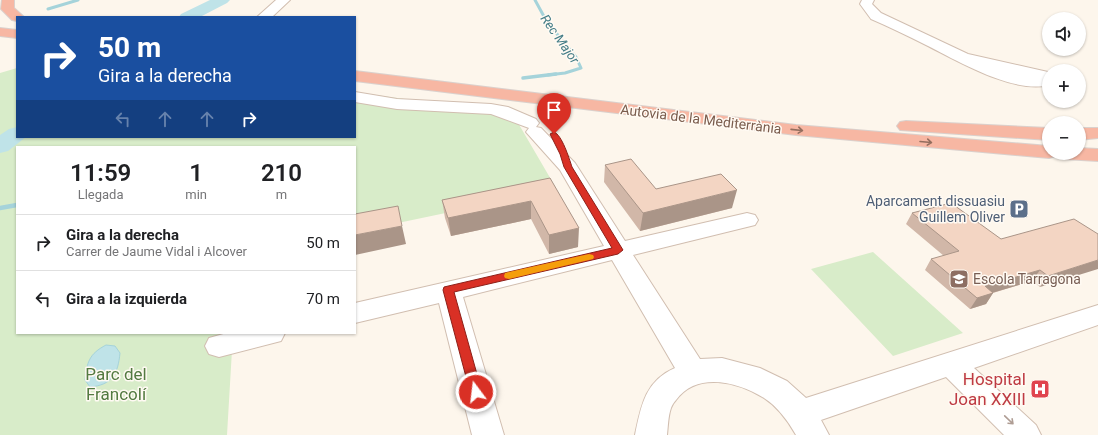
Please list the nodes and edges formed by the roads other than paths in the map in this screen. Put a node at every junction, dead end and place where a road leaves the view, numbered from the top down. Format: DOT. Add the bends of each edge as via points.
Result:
graph roads {
  1 [pos="8,0"];
  2 [pos="284,0"];
  3 [pos="868,0"];
  4 [pos="16,16"];
  5 [pos="265,16"];
  6 [pos="0,23"];
  7 [pos="16,25"];
  8 [pos="0,32"];
  9 [pos="16,34"];
  10 [pos="0,38"];
  11 [pos="16,38"];
  12 [pos="965,58"];
  13 [pos="356,66"];
  14 [pos="356,76"];
  15 [pos="356,97"];
  16 [pos="880,125"];
  17 [pos="1098,133"];
  18 [pos="1042,134"];
  19 [pos="1086,134"];
  20 [pos="1042,138"];
  21 [pos="1086,142"];
  22 [pos="1098,143"];
  23 [pos="1042,151"];
  24 [pos="1086,154"];
  25 [pos="1098,155"];
  26 [pos="747,220"];
  27 [pos="618,250"];
  28 [pos="448,290"];
  29 [pos="356,313"];
  30 [pos="1098,315"];
  31 [pos="267,334"];
  32 [pos="219,346"];
  33 [pos="950,364"];
  34 [pos="692,372"];
  35 [pos="807,424"];
  36 [pos="488,435"];
  37 [pos="651,435"];
  38 [pos="1025,435"];
  1 -- 4 [label="highway" via="7,9"];
  2 -- 5 [label="street"];
  3 -- 12 [label="street" via="866,4 876,16"];
  6 -- 7 [label="highway"];
  8 -- 9 [label="highway"];
  10 -- 11 [label="highway"];
  13 -- 16 [label="highway, Autovia de la Mediterrània" via="718,110"];
  14 -- 23 [label="highway, Autovia de la Mediterrània, one-way" via="796,130"];
  15 -- 27 [label="street" via="397,104 497,110 537,128 568,167"];
  16 -- 18 [label="highway"];
  16 -- 20 [label="highway, Autovia de la Mediterrània"];
  17 -- 19 [label="highway"];
  21 -- 22 [label="highway"];
  24 -- 25 [label="highway"];
  26 -- 27 [label="street"];
  27 -- 28 [label="street"];
  27 -- 34 [label="street"];
  28 -- 29 [label="street"];
  28 -- 36 [label="street"];
  30 -- 33 [label="street"];
  31 -- 32 [label="street"];
  33 -- 35 [label="street"];
  33 -- 38 [label="street, one-way"];
  34 -- 35 [label="street" via="727,370 751,376 781,393"];
  34 -- 37 [label="street" via="672,382 660,396 653,412"];
}
